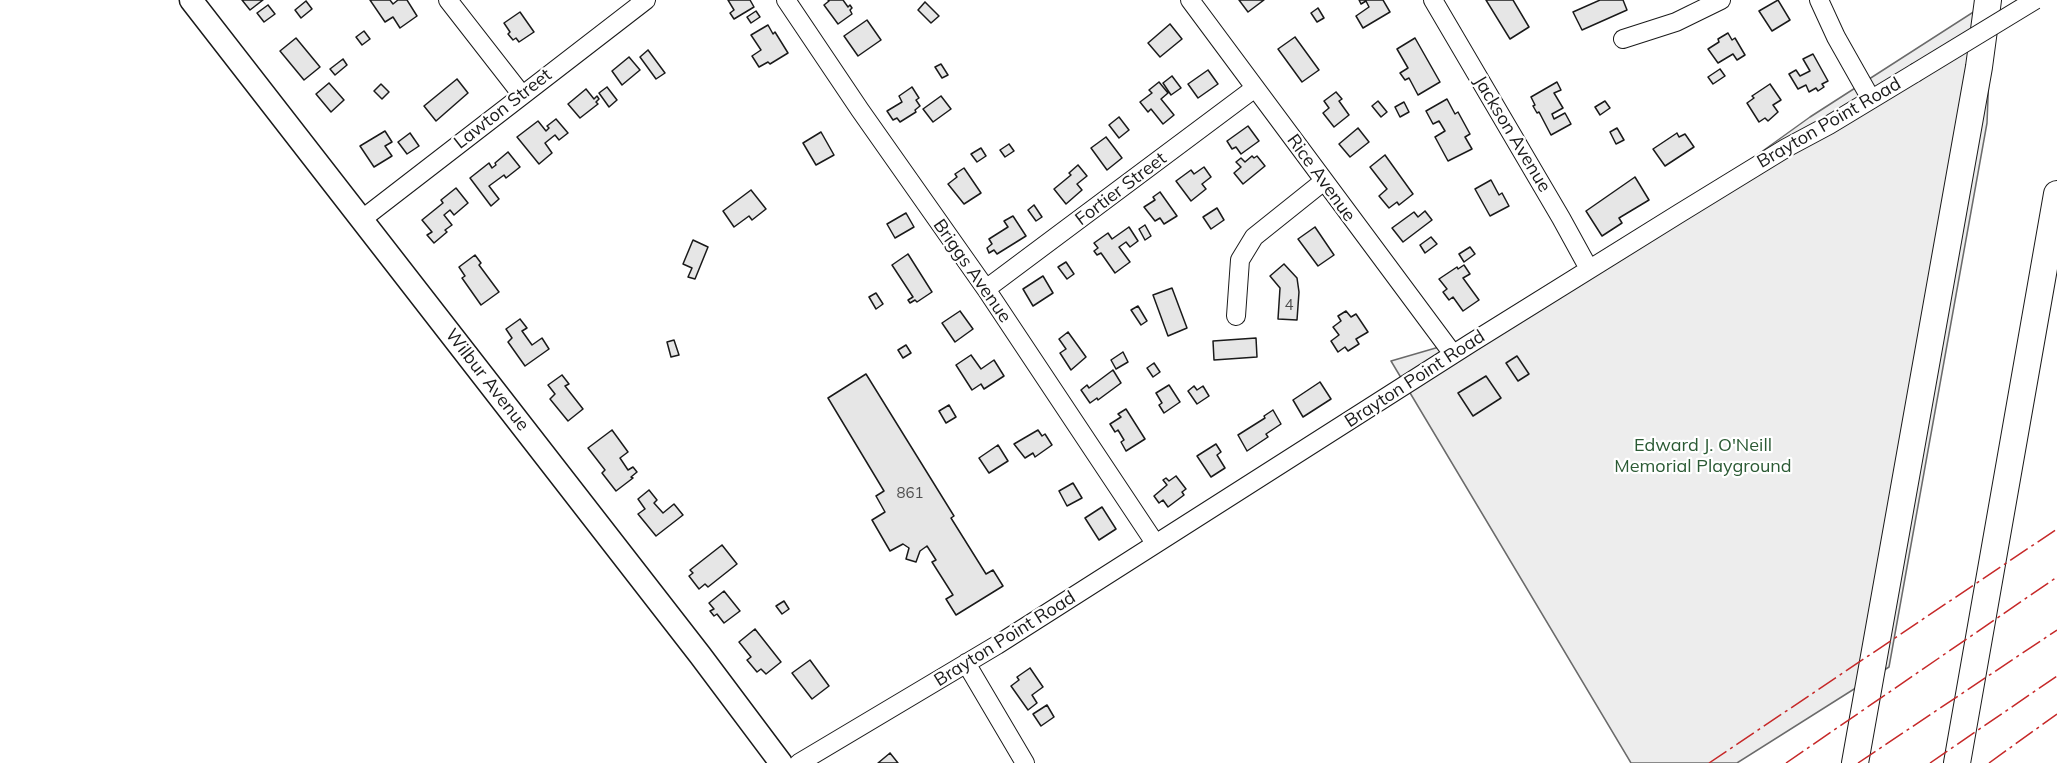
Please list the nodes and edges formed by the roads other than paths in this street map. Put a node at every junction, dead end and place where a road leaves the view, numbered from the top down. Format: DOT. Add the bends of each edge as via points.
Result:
graph roads {
  1 [pos="190,0"];
  2 [pos="448,0"];
  3 [pos="645,0"];
  4 [pos="786,0"];
  5 [pos="1190,0"];
  6 [pos="1433,0"];
  7 [pos="1721,0"];
  8 [pos="1819,0"];
  9 [pos="1988,0"];
  10 [pos="2035,0"];
  11 [pos="1623,39"];
  12 [pos="1256,88"];
  13 [pos="522,95"];
  14 [pos="1871,99"];
  15 [pos="1323,181"];
  16 [pos="2057,194"];
  17 [pos="362,220"];
  18 [pos="1589,269"];
  19 [pos="986,289"];
  20 [pos="1236,316"];
  21 [pos="1453,354"];
  22 [pos="1155,543"];
  23 [pos="966,663"];
  24 [pos="1868,692"];
  25 [pos="781,763"];
  26 [pos="799,763"];
  27 [pos="1025,763"];
  28 [pos="1847,763"];
  29 [pos="1855,763"];
  30 [pos="1957,763"];
  1 -- 17 [label="main road, Wilbur Avenue"];
  2 -- 13 [label="street"];
  3 -- 13 [label="street, Lawton Street"];
  4 -- 19 [label="street, Briggs Avenue"];
  5 -- 12 [label="street, Rice Avenue"];
  6 -- 18 [label="street, Jackson Avenue"];
  7 -- 11 [label="street" via="1676,22"];
  8 -- 14 [label="street"];
  9 -- 24 [label="highway"];
  10 -- 14 [label="street, Brayton Point Road, bridge"];
  12 -- 15 [label="street, Rice Avenue"];
  12 -- 19 [label="street, Fortier Street"];
  13 -- 17 [label="street, Lawton Street"];
  14 -- 18 [label="street, Brayton Point Road"];
  15 -- 20 [label="street" via="1254,237 1240,260"];
  15 -- 21 [label="street, Rice Avenue"];
  16 -- 30 [label="highway"];
  17 -- 25 [label="main road, Wilbur Avenue"];
  18 -- 21 [label="street, Brayton Point Road"];
  19 -- 22 [label="street, Briggs Avenue"];
  21 -- 22 [label="street, Brayton Point Road"];
  22 -- 23 [label="street, Brayton Point Road"];
  23 -- 26 [label="street, Brayton Point Road"];
  23 -- 27 [label="street"];
  24 -- 28 [label="highway"];
  24 -- 29 [label="highway"];
}
